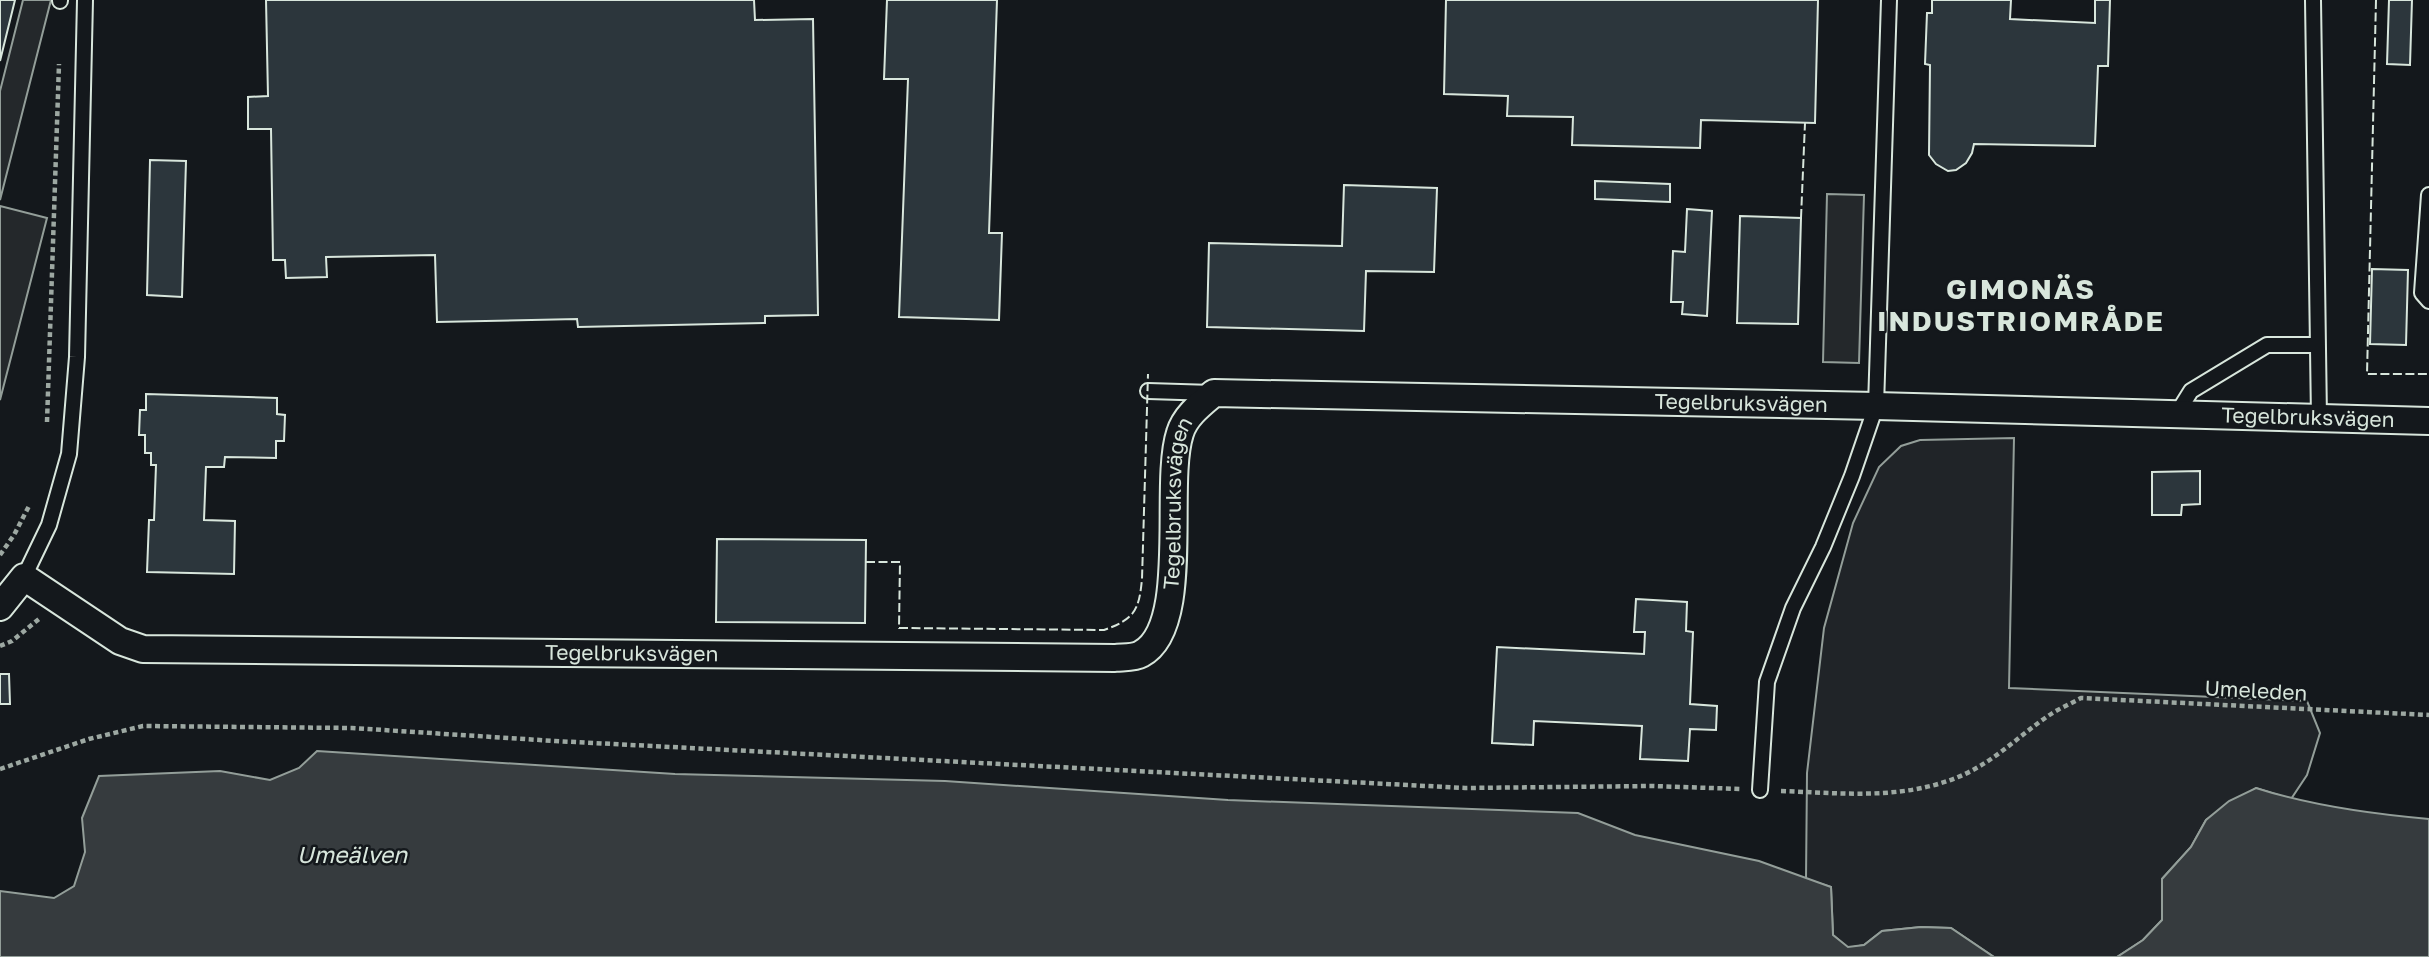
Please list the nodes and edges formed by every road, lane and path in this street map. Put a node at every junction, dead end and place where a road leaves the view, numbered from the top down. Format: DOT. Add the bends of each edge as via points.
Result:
graph roads {
  1 [pos="85,0"];
  2 [pos="1889,0"];
  3 [pos="2313,0"];
  4 [pos="59,51"];
  5 [pos="2429,195"];
  6 [pos="2429,301"];
  7 [pos="2318,345"];
  8 [pos="1148,391"];
  9 [pos="1214,393"];
  10 [pos="1875,406"];
  11 [pos="2176,415"];
  12 [pos="2319,418"];
  13 [pos="2429,421"];
  14 [pos="47,423"];
  15 [pos="33,496"];
  16 [pos="0,555"];
  17 [pos="23,577"];
  18 [pos="60,602"];
  19 [pos="0,607"];
  20 [pos="0,646"];
  21 [pos="2429,715"];
  22 [pos="0,769"];
  23 [pos="1760,790"];
  1 -- 17 [label="lane" via="77,357 69,454 49,525"];
  2 -- 10 [label="lane"];
  3 -- 7 [label="lane"];
  4 -- 14 [label="path"];
  5 -- 6 [label="lane" via="2422,293"];
  7 -- 11 [label="lane" via="2267,345 2191,391"];
  7 -- 12 [label="lane"];
  8 -- 9 [label="lane"];
  9 -- 10 [label="street, Tegelbruksvägen"];
  9 -- 18 [label="street, Tegelbruksvägen" via="1194,410 1180,433 1169,610 1159,637 1140,655 143,649 120,641"];
  10 -- 11 [label="street, Tegelbruksvägen"];
  10 -- 23 [label="lane" via="1852,475 1767,682"];
  11 -- 12 [label="street, Tegelbruksvägen"];
  12 -- 13 [label="street, Tegelbruksvägen"];
  15 -- 16 [label="path"];
  17 -- 18 [label="street, Tegelbruksvägen"];
  17 -- 19 [label="street"];
  18 -- 20 [label="path"];
  21 -- 23 [label="path, Umeleden" via="2081,698 2048,715 2010,747 1966,774 1920,790 1874,795"];
  22 -- 23 [label="path" via="143,726 326,728 1465,788"];
}
